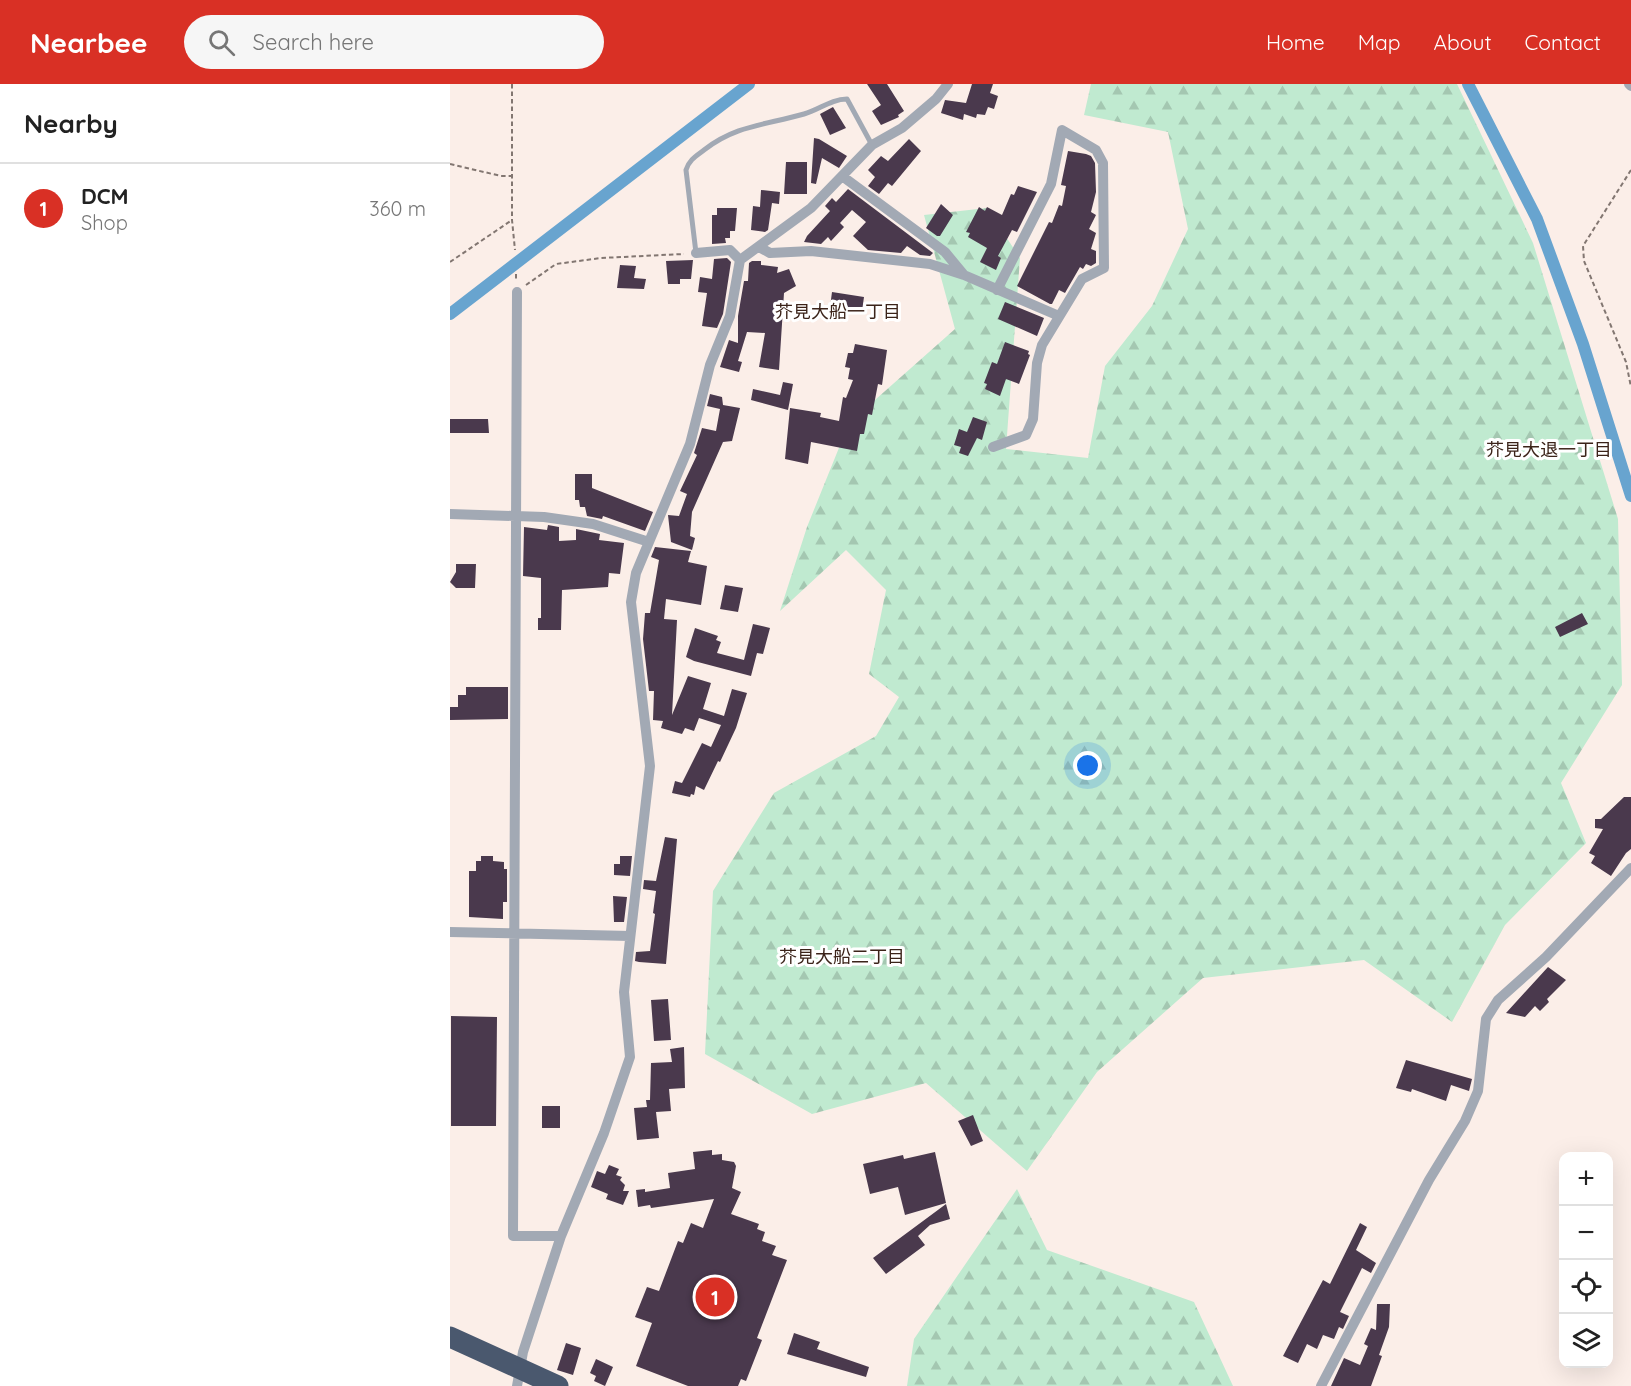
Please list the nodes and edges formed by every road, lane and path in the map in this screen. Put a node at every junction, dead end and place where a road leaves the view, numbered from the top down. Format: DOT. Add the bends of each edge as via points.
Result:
graph roads {
  1 [pos="512,84"];
  2 [pos="948,84"];
  3 [pos="872,145"];
  4 [pos="450,164"];
  5 [pos="1631,170"];
  6 [pos="842,176"];
  7 [pos="512,177"];
  8 [pos="512,220"];
  9 [pos="759,247"];
  10 [pos="515,250"];
  11 [pos="696,254"];
  12 [pos="740,260"];
  13 [pos="450,262"];
  14 [pos="964,275"];
  15 [pos="997,290"];
  16 [pos="517,292"];
  17 [pos="1059,316"];
  18 [pos="1626,362"];
  19 [pos="1631,365"];
  20 [pos="1631,387"];
  21 [pos="993,447"];
  22 [pos="450,514"];
  23 [pos="516,515"];
  24 [pos="649,543"];
  25 [pos="1631,868"];
  26 [pos="450,932"];
  27 [pos="515,934"];
  28 [pos="630,936"];
  29 [pos="561,1236"];
  30 [pos="450,1337"];
  31 [pos="518,1377"];
  32 [pos="558,1386"];
  33 [pos="1321,1386"];
  1 -- 7 [label="path"];
  2 -- 3 [label="street" via="902,128"];
  3 -- 6 [label="street"];
  3 -- 11 [label="lane" via="847,99 837,99 806,114 735,130 720,138 688,162 686,170"];
  4 -- 7 [label="path"];
  5 -- 18 [label="path" via="1583,246 1584,261"];
  6 -- 9 [label="street" via="811,208"];
  6 -- 14 [label="street" via="945,252"];
  7 -- 8 [label="path"];
  8 -- 10 [label="path"];
  8 -- 13 [label="path"];
  9 -- 12 [label="street"];
  9 -- 14 [label="street" via="770,253 811,251 930,264"];
  11 -- 12 [label="street" via="730,250"];
  11 -- 16 [label="path" via="556,264"];
  12 -- 24 [label="street" via="730,316 710,365 690,444"];
  14 -- 15 [label="street"];
  15 -- 17 [label="street"];
  15 -- 17 [label="street" via="1051,184 1062,130 1096,150 1102,163 1106,254 1104,268 1082,279"];
  16 -- 23 [label="street"];
  17 -- 21 [label="street" via="1042,345 1037,363 1033,419 1026,435"];
  18 -- 19 [label="path"];
  18 -- 20 [label="path"];
  22 -- 23 [label="street"];
  23 -- 24 [label="street" via="593,524"];
  23 -- 27 [label="street"];
  24 -- 28 [label="street" via="636,573 631,602 650,766"];
  25 -- 33 [label="street" via="1546,957 1498,1000 1486,1019 1478,1091 1465,1121 1429,1180"];
  26 -- 27 [label="street"];
  27 -- 28 [label="street"];
  27 -- 29 [label="street" via="513,1236"];
  28 -- 29 [label="street" via="624,992 630,1057 604,1133"];
  29 -- 31 [label="street"];
  30 -- 31 [label="highway"];
  31 -- 32 [label="highway"];
}
